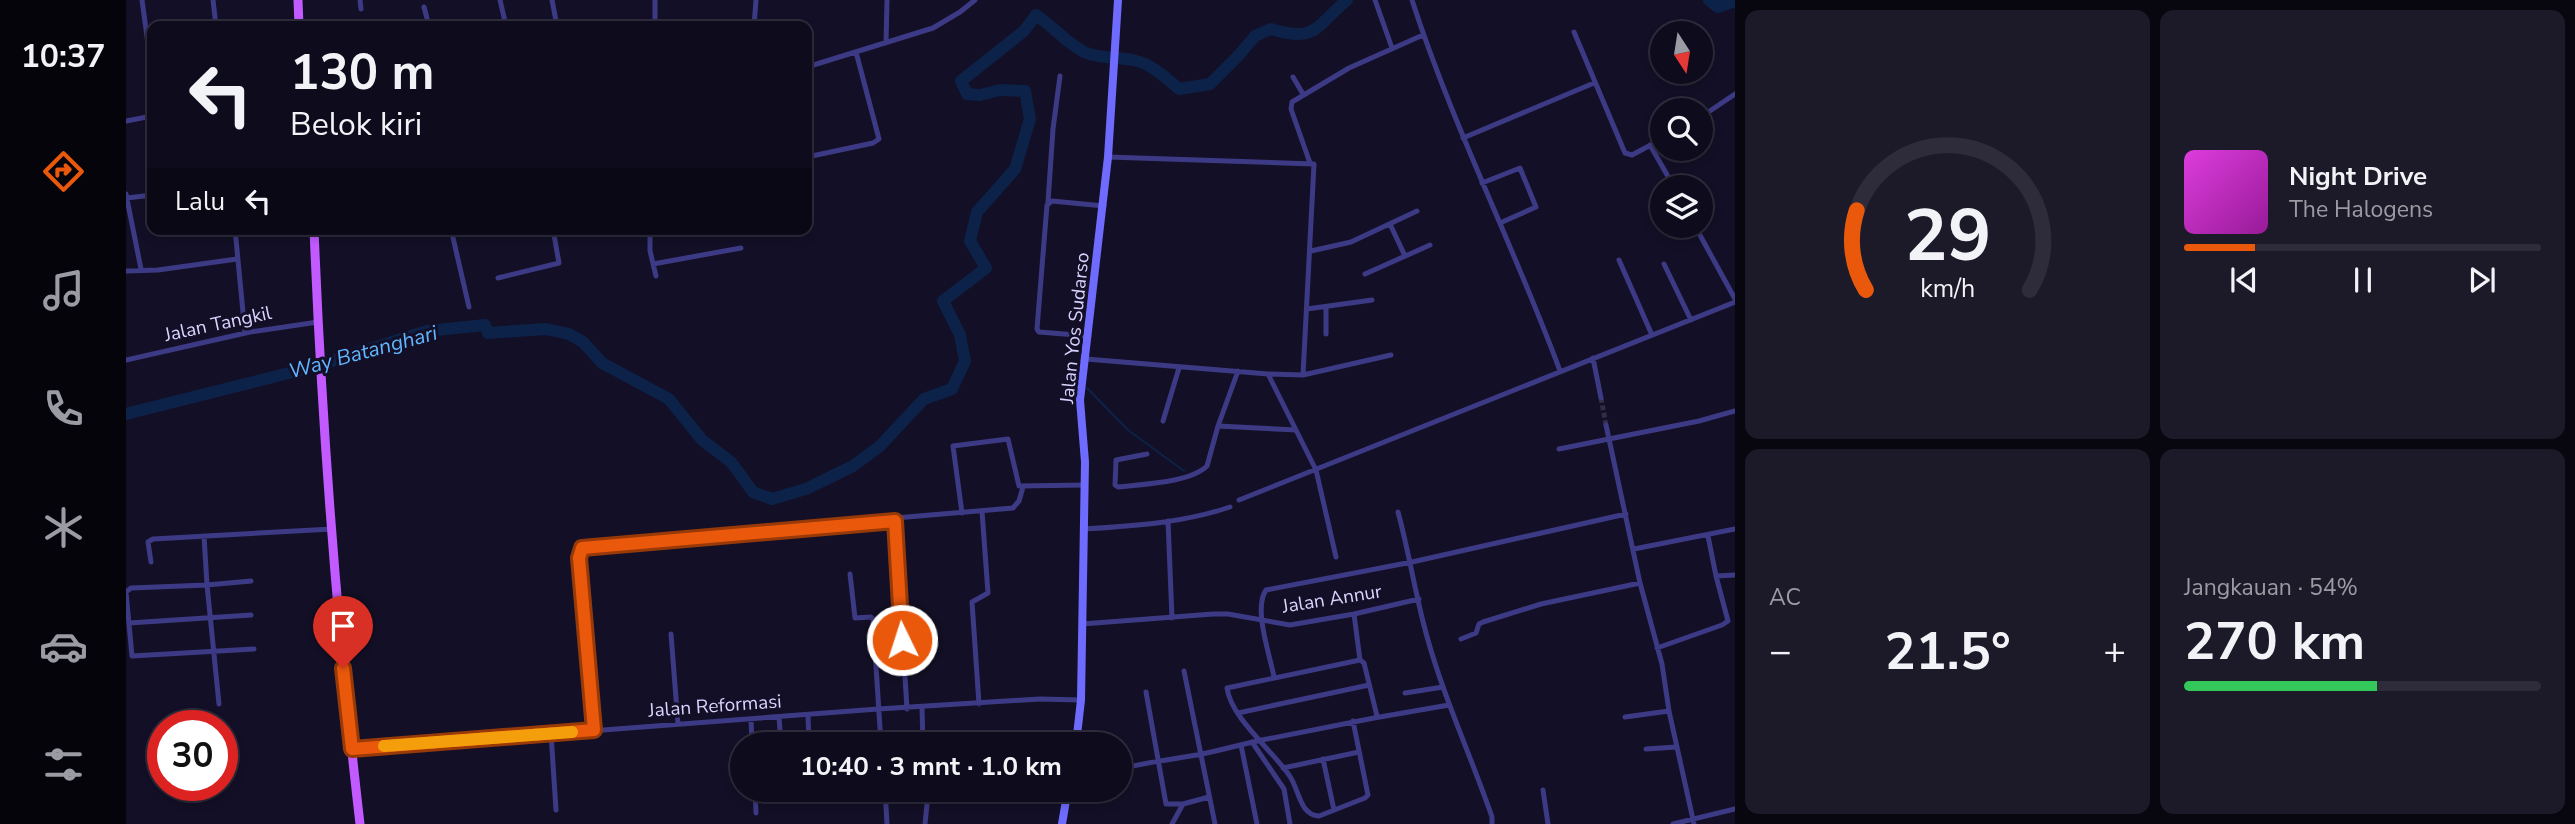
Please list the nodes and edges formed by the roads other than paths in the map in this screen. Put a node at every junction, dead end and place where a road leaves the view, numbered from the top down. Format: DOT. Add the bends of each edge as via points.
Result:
graph roads {
  1 [pos="142,0"];
  2 [pos="223,0"];
  3 [pos="298,0"];
  4 [pos="360,0"];
  5 [pos="500,0"];
  6 [pos="552,0"];
  7 [pos="655,0"];
  8 [pos="757,0"];
  9 [pos="887,0"];
  10 [pos="975,0"];
  11 [pos="1118,0"];
  12 [pos="1375,0"];
  13 [pos="1412,0"];
  14 [pos="213,1"];
  15 [pos="424,6"];
  16 [pos="361,9"];
  17 [pos="215,21"];
  18 [pos="299,21"];
  19 [pos="428,21"];
  20 [pos="505,21"];
  21 [pos="556,21"];
  22 [pos="655,21"];
  23 [pos="755,21"];
  24 [pos="1574,32"];
  25 [pos="1423,35"];
  26 [pos="147,37"];
  27 [pos="886,43"];
  28 [pos="1392,48"];
  29 [pos="856,52"];
  30 [pos="812,65"];
  31 [pos="1060,76"];
  32 [pos="1293,77"];
  33 [pos="1594,83"];
  34 [pos="1303,94"];
  35 [pos="1735,94"];
  36 [pos="1713,109"];
  37 [pos="147,117"];
  38 [pos="126,121"];
  39 [pos="1463,138"];
  40 [pos="1650,145"];
  41 [pos="812,156"];
  42 [pos="1108,157"];
  43 [pos="1310,163"];
  44 [pos="1482,183"];
  45 [pos="147,195"];
  46 [pos="127,196"];
  47 [pos="1048,202"];
  48 [pos="1104,206"];
  49 [pos="1417,211"];
  50 [pos="1500,223"];
  51 [pos="1390,224"];
  52 [pos="235,235"];
  53 [pos="314,235"];
  54 [pos="452,235"];
  55 [pos="554,235"];
  56 [pos="651,235"];
  57 [pos="1701,238"];
  58 [pos="1430,245"];
  59 [pos="741,247"];
  60 [pos="1311,251"];
  61 [pos="1405,256"];
  62 [pos="237,259"];
  63 [pos="1619,260"];
  64 [pos="653,264"];
  65 [pos="1664,264"];
  66 [pos="141,269"];
  67 [pos="126,271"];
  68 [pos="1365,274"];
  69 [pos="656,276"];
  70 [pos="499,278"];
  71 [pos="1372,300"];
  72 [pos="1735,301"];
  73 [pos="469,307"];
  74 [pos="1326,307"];
  75 [pos="1307,309"];
  76 [pos="1691,320"];
  77 [pos="318,322"];
  78 [pos="245,333"];
  79 [pos="1326,334"];
  80 [pos="1652,335"];
  81 [pos="1089,336"];
  82 [pos="1391,355"];
  83 [pos="1593,358"];
  84 [pos="1086,359"];
  85 [pos="126,360"];
  86 [pos="1179,369"];
  87 [pos="1238,371"];
  88 [pos="1560,371"];
  89 [pos="1268,374"];
  90 [pos="1303,375"];
  91 [pos="1601,398"];
  92 [pos="1735,411"];
  93 [pos="1163,421"];
  94 [pos="1606,425"];
  95 [pos="1218,426"];
  96 [pos="1296,430"];
  97 [pos="1608,438"];
  98 [pos="1559,449"];
  99 [pos="1147,454"];
  100 [pos="1316,470"];
  101 [pos="1085,485"];
  102 [pos="1023,487"];
  103 [pos="1239,500"];
  104 [pos="1230,507"];
  105 [pos="982,511"];
  106 [pos="1398,512"];
  107 [pos="962,513"];
  108 [pos="1626,514"];
  109 [pos="895,521"];
  110 [pos="1168,521"];
  111 [pos="332,529"];
  112 [pos="1084,529"];
  113 [pos="1735,529"];
  114 [pos="204,536"];
  115 [pos="1707,536"];
  116 [pos="1634,549"];
  117 [pos="1336,557"];
  118 [pos="151,562"];
  119 [pos="1412,562"];
  120 [pos="850,574"];
  121 [pos="1735,575"];
  122 [pos="1716,576"];
  123 [pos="251,581"];
  124 [pos="1640,583"];
  125 [pos="207,585"];
  126 [pos="1419,599"];
  127 [pos="1354,614"];
  128 [pos="251,615"];
  129 [pos="211,618"];
  130 [pos="1172,618"];
  131 [pos="1262,620"];
  132 [pos="129,623"];
  133 [pos="1082,624"];
  134 [pos="671,634"];
  135 [pos="1461,639"];
  136 [pos="1657,648"];
  137 [pos="254,649"];
  138 [pos="215,652"];
  139 [pos="1360,660"];
  140 [pos="1184,671"];
  141 [pos="1274,677"];
  142 [pos="1369,685"];
  143 [pos="1443,687"];
  144 [pos="1146,691"];
  145 [pos="1405,693"];
  146 [pos="1081,700"];
  147 [pos="219,704"];
  148 [pos="979,704"];
  149 [pos="1449,705"];
  150 [pos="922,708"];
  151 [pos="878,709"];
  152 [pos="907,709"];
  153 [pos="1669,711"];
  154 [pos="1238,713"];
  155 [pos="808,715"];
  156 [pos="779,717"];
  157 [pos="1625,717"];
  158 [pos="1374,718"];
  159 [pos="751,719"];
  160 [pos="1353,721"];
  161 [pos="678,724"];
  162 [pos="594,730"];
  163 [pos="752,732"];
  164 [pos="780,732"];
  165 [pos="809,732"];
  166 [pos="880,732"];
  167 [pos="923,732"];
  168 [pos="1077,732"];
  169 [pos="551,733"];
  170 [pos="1262,740"];
  171 [pos="1252,742"];
  172 [pos="1241,745"];
  173 [pos="1676,747"];
  174 [pos="352,749"];
  175 [pos="1646,749"];
  176 [pos="1359,752"];
  177 [pos="1200,754"];
  178 [pos="1323,759"];
  179 [pos="1157,760"];
  180 [pos="1132,766"];
  181 [pos="1283,768"];
  182 [pos="1543,790"];
  183 [pos="1209,797"];
  184 [pos="756,802"];
  185 [pos="886,802"];
  186 [pos="927,802"];
  187 [pos="1066,802"];
  188 [pos="1183,804"];
  189 [pos="1735,809"];
  190 [pos="556,810"];
  191 [pos="1334,810"];
  192 [pos="756,813"];
  193 [pos="1694,822"];
  194 [pos="360,824"];
  195 [pos="887,824"];
  196 [pos="925,824"];
  197 [pos="1062,824"];
  198 [pos="1172,824"];
  199 [pos="1215,824"];
  200 [pos="1257,824"];
  201 [pos="1290,824"];
  202 [pos="1492,824"];
  203 [pos="1548,824"];
  204 [pos="1673,824"];
  1 -- 26 [label="street"];
  2 -- 14 [label="street"];
  3 -- 18 [label="main road"];
  4 -- 16 [label="street"];
  5 -- 20 [label="street"];
  6 -- 21 [label="street"];
  7 -- 22 [label="street"];
  8 -- 23 [label="street"];
  9 -- 27 [label="street"];
  10 -- 27 [label="street" via="933,28"];
  11 -- 42 [label="street, Jalan Yos Sudarso"];
  12 -- 28 [label="street"];
  13 -- 25 [label="street"];
  14 -- 17 [label="street"];
  15 -- 19 [label="street"];
  24 -- 33 [label="street"];
  25 -- 28 [label="street"];
  25 -- 39 [label="street"];
  27 -- 29 [label="street"];
  28 -- 34 [label="street"];
  29 -- 30 [label="street"];
  29 -- 41 [label="street" via="879,139"];
  31 -- 47 [label="street"];
  32 -- 34 [label="street"];
  33 -- 39 [label="street"];
  33 -- 40 [label="street" via="1625,153 1632,155"];
  34 -- 43 [label="street" via="1291,108"];
  35 -- 36 [label="street"];
  37 -- 38 [label="street"];
  39 -- 44 [label="street"];
  42 -- 43 [label="street"];
  42 -- 48 [label="street, Jalan Yos Sudarso"];
  43 -- 60 [label="street" via="1315,166"];
  44 -- 50 [label="street"];
  44 -- 50 [label="street" via="1520,168 1536,207"];
  45 -- 46 [label="street"];
  46 -- 66 [label="street"];
  47 -- 48 [label="street"];
  47 -- 81 [label="street" via="1037,329"];
  48 -- 81 [label="street, Jalan Yos Sudarso"];
  49 -- 51 [label="street"];
  50 -- 88 [label="street"];
  51 -- 60 [label="street" via="1351,242"];
  51 -- 61 [label="street"];
  52 -- 62 [label="street"];
  53 -- 77 [label="main road"];
  54 -- 73 [label="street"];
  55 -- 70 [label="street" via="558,265"];
  56 -- 64 [label="street"];
  57 -- 72 [label="street"];
  58 -- 61 [label="street"];
  59 -- 64 [label="street"];
  60 -- 75 [label="street"];
  61 -- 68 [label="street"];
  62 -- 66 [label="street"];
  62 -- 78 [label="street"];
  63 -- 80 [label="street"];
  64 -- 69 [label="street"];
  65 -- 76 [label="street"];
  66 -- 67 [label="street"];
  71 -- 74 [label="street"];
  72 -- 76 [label="street"];
  74 -- 75 [label="street"];
  74 -- 79 [label="street"];
  75 -- 90 [label="street"];
  76 -- 80 [label="street"];
  77 -- 78 [label="street, Jalan Tangkil"];
  77 -- 111 [label="main road"];
  78 -- 85 [label="street, Jalan Tangkil"];
  80 -- 83 [label="street"];
  81 -- 84 [label="street, Jalan Yos Sudarso"];
  82 -- 90 [label="street"];
  83 -- 88 [label="street"];
  83 -- 91 [label="street"];
  84 -- 86 [label="street"];
  84 -- 101 [label="street, Jalan Yos Sudarso" via="1080,400"];
  86 -- 87 [label="street"];
  86 -- 93 [label="street"];
  87 -- 89 [label="street"];
  87 -- 95 [label="street"];
  88 -- 100 [label="street"];
  89 -- 90 [label="street"];
  89 -- 96 [label="street"];
  92 -- 97 [label="street"];
  94 -- 97 [label="street"];
  95 -- 96 [label="street"];
  95 -- 99 [label="street" via="1203,470 1117,487 1115,460"];
  96 -- 100 [label="street"];
  97 -- 98 [label="street"];
  97 -- 108 [label="street"];
  100 -- 103 [label="street"];
  100 -- 117 [label="street"];
  101 -- 102 [label="street"];
  101 -- 112 [label="street, Jalan Yos Sudarso"];
  102 -- 105 [label="street" via="1013,508"];
  102 -- 107 [label="street" via="1018,484 1008,439 953,446"];
  104 -- 110 [label="street"];
  105 -- 107 [label="street"];
  105 -- 148 [label="street" via="988,593 972,602"];
  106 -- 119 [label="street"];
  107 -- 109 [label="street" via="898,516"];
  108 -- 116 [label="street"];
  108 -- 119 [label="street"];
  109 -- 152 [label="street"];
  109 -- 162 [label="street" via="582,548 579,558"];
  110 -- 112 [label="street"];
  110 -- 130 [label="street"];
  111 -- 114 [label="street"];
  111 -- 174 [label="main road"];
  112 -- 133 [label="street, Jalan Yos Sudarso"];
  113 -- 115 [label="street"];
  114 -- 118 [label="street" via="151,540"];
  114 -- 125 [label="street"];
  115 -- 116 [label="street"];
  115 -- 122 [label="street"];
  116 -- 124 [label="street"];
  119 -- 126 [label="street"];
  119 -- 131 [label="street" via="1266,590"];
  120 -- 151 [label="street" via="854,617 873,618"];
  121 -- 122 [label="street"];
  122 -- 136 [label="street" via="1728,621"];
  123 -- 125 [label="street"];
  124 -- 135 [label="street" via="1483,622 1476,633"];
  124 -- 136 [label="street"];
  125 -- 129 [label="street"];
  125 -- 132 [label="street" via="128,589"];
  126 -- 127 [label="street, Jalan Annur"];
  126 -- 143 [label="street"];
  127 -- 131 [label="street, Jalan Annur" via="1290,625"];
  127 -- 139 [label="street"];
  128 -- 129 [label="street"];
  129 -- 132 [label="street"];
  129 -- 138 [label="street"];
  130 -- 131 [label="street, Jalan Annur" via="1228,614"];
  130 -- 133 [label="street, Jalan Annur"];
  131 -- 141 [label="street"];
  132 -- 138 [label="street" via="132,656"];
  133 -- 146 [label="street, Jalan Yos Sudarso"];
  134 -- 161 [label="street"];
  136 -- 153 [label="street"];
  137 -- 138 [label="street"];
  138 -- 147 [label="street"];
  139 -- 141 [label="street"];
  139 -- 142 [label="street"];
  140 -- 177 [label="street"];
  141 -- 154 [label="street" via="1227,688"];
  142 -- 154 [label="street"];
  142 -- 158 [label="street"];
  143 -- 145 [label="street"];
  143 -- 149 [label="street"];
  144 -- 179 [label="street"];
  146 -- 148 [label="street, Jalan Reformasi"];
  146 -- 168 [label="street, Jalan Yos Sudarso"];
  148 -- 150 [label="street, Jalan Reformasi"];
  149 -- 158 [label="street"];
  149 -- 202 [label="street"];
  150 -- 152 [label="street, Jalan Reformasi"];
  150 -- 167 [label="street"];
  151 -- 152 [label="street, Jalan Reformasi"];
  151 -- 155 [label="street, Jalan Reformasi"];
  151 -- 166 [label="street"];
  153 -- 157 [label="street"];
  153 -- 173 [label="street"];
  154 -- 170 [label="street"];
  155 -- 156 [label="street, Jalan Reformasi"];
  155 -- 165 [label="street"];
  156 -- 159 [label="street, Jalan Reformasi"];
  156 -- 164 [label="street"];
  158 -- 160 [label="street"];
  159 -- 161 [label="street, Jalan Reformasi"];
  159 -- 163 [label="street"];
  160 -- 170 [label="street"];
  160 -- 176 [label="street"];
  161 -- 162 [label="street, Jalan Reformasi"];
  162 -- 169 [label="street, Jalan Reformasi"];
  169 -- 174 [label="street, Jalan Reformasi"];
  169 -- 190 [label="street"];
  170 -- 171 [label="street"];
  170 -- 181 [label="street"];
  171 -- 172 [label="street"];
  171 -- 201 [label="street" via="1284,789"];
  172 -- 177 [label="street"];
  172 -- 200 [label="street"];
  173 -- 175 [label="street"];
  173 -- 193 [label="street"];
  174 -- 194 [label="main road"];
  176 -- 178 [label="street"];
  176 -- 191 [label="street" via="1367,797"];
  177 -- 179 [label="street"];
  177 -- 183 [label="street"];
  178 -- 181 [label="street"];
  178 -- 191 [label="street"];
  179 -- 180 [label="street"];
  179 -- 188 [label="street" via="1166,804"];
  181 -- 191 [label="street" via="1308,813 1319,816"];
  182 -- 203 [label="street"];
  183 -- 188 [label="street"];
  183 -- 199 [label="street"];
  184 -- 192 [label="street"];
  185 -- 195 [label="street"];
  186 -- 196 [label="street"];
  187 -- 197 [label="street"];
  188 -- 198 [label="street"];
  189 -- 193 [label="street"];
  193 -- 204 [label="street"];
}
